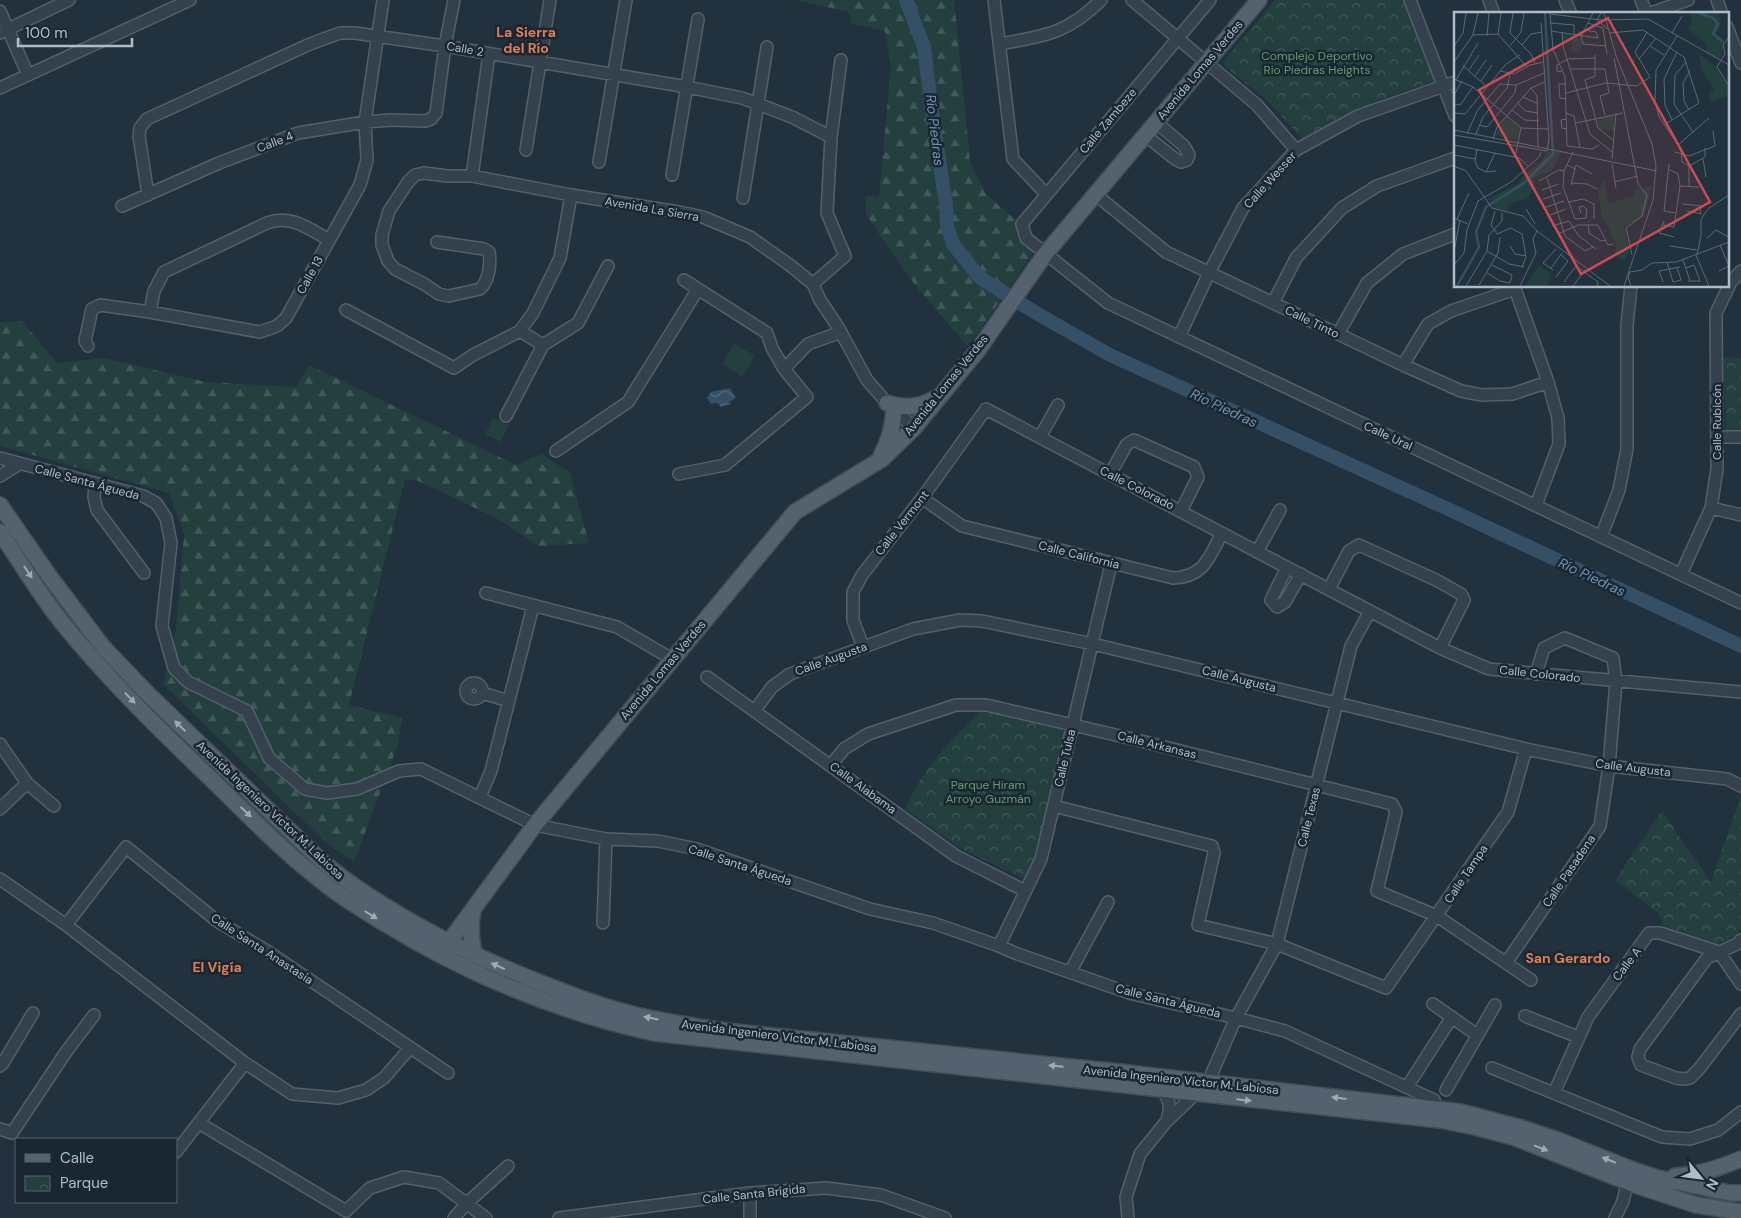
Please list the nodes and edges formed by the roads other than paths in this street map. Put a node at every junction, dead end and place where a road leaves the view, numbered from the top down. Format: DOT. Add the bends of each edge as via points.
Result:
graph roads {
  1 [pos="69,0"];
  2 [pos="190,0"];
  3 [pos="382,0"];
  4 [pos="454,0"];
  5 [pos="550,0"];
  6 [pos="626,0"];
  7 [pos="994,0"];
  8 [pos="1101,0"];
  9 [pos="1132,0"];
  10 [pos="1210,0"];
  11 [pos="1259,0"];
  12 [pos="1410,0"];
  13 [pos="1489,0"];
  14 [pos="1642,0"];
  15 [pos="1688,0"];
  16 [pos="1717,0"];
  17 [pos="0,11"];
  18 [pos="1493,12"];
  19 [pos="1647,12"];
  20 [pos="1654,12"];
  21 [pos="1721,12"];
  22 [pos="698,19"];
  23 [pos="1728,30"];
  24 [pos="4,32"];
  25 [pos="378,36"];
  26 [pos="1178,38"];
  27 [pos="1000,44"];
  28 [pos="446,46"];
  29 [pos="767,47"];
  30 [pos="489,54"];
  31 [pos="840,60"];
  32 [pos="1207,61"];
  33 [pos="540,63"];
  34 [pos="1741,63"];
  35 [pos="28,75"];
  36 [pos="613,75"];
  37 [pos="1450,84"];
  38 [pos="687,87"];
  39 [pos="0,88"];
  40 [pos="758,103"];
  41 [pos="1454,110"];
  42 [pos="365,122"];
  43 [pos="1156,122"];
  44 [pos="1145,135"];
  45 [pos="831,137"];
  46 [pos="526,150"];
  47 [pos="1296,150"];
  48 [pos="1454,158"];
  49 [pos="599,162"];
  50 [pos="672,175"];
  51 [pos="472,176"];
  52 [pos="148,194"];
  53 [pos="1046,194"];
  54 [pos="1094,194"];
  55 [pos="571,195"];
  56 [pos="743,198"];
  57 [pos="122,206"];
  58 [pos="1454,234"];
  59 [pos="330,240"];
  60 [pos="437,242"];
  61 [pos="1040,249"];
  62 [pos="608,266"];
  63 [pos="1741,271"];
  64 [pos="1209,274"];
  65 [pos="684,280"];
  66 [pos="1729,281"];
  67 [pos="813,284"];
  68 [pos="1511,288"];
  69 [pos="1514,288"];
  70 [pos="1631,288"];
  71 [pos="1726,288"];
  72 [pos="698,289"];
  73 [pos="1273,303"];
  74 [pos="346,310"];
  75 [pos="150,312"];
  76 [pos="520,331"];
  77 [pos="841,332"];
  78 [pos="1338,334"];
  79 [pos="1179,337"];
  80 [pos="543,345"];
  81 [pos="88,346"];
  82 [pos="1403,365"];
  83 [pos="784,369"];
  84 [pos="1548,382"];
  85 [pos="940,396"];
  86 [pos="1058,405"];
  87 [pos="890,407"];
  88 [pos="986,409"];
  89 [pos="506,416"];
  90 [pos="914,428"];
  91 [pos="1040,437"];
  92 [pos="1717,437"];
  93 [pos="1741,437"];
  94 [pos="556,451"];
  95 [pos="0,458"];
  96 [pos="877,462"];
  97 [pos="19,464"];
  98 [pos="679,474"];
  99 [pos="1110,474"];
  100 [pos="0,476"];
  101 [pos="95,483"];
  102 [pos="922,498"];
  103 [pos="0,505"];
  104 [pos="1536,505"];
  105 [pos="1711,508"];
  106 [pos="1280,510"];
  107 [pos="1182,511"];
  108 [pos="1741,515"];
  109 [pos="0,532"];
  110 [pos="1222,534"];
  111 [pos="1601,537"];
  112 [pos="1257,552"];
  113 [pos="1111,564"];
  114 [pos="1287,567"];
  115 [pos="144,573"];
  116 [pos="1301,574"];
  117 [pos="1681,574"];
  118 [pos="1329,588"];
  119 [pos="486,594"];
  120 [pos="1741,603"];
  121 [pos="533,606"];
  122 [pos="1370,611"];
  123 [pos="1093,644"];
  124 [pos="863,647"];
  125 [pos="1440,648"];
  126 [pos="672,659"];
  127 [pos="1536,674"];
  128 [pos="706,676"];
  129 [pos="1616,681"];
  130 [pos="1741,692"];
  131 [pos="482,693"];
  132 [pos="509,701"];
  133 [pos="1336,703"];
  134 [pos="755,710"];
  135 [pos="1073,725"];
  136 [pos="0,744"];
  137 [pos="1526,749"];
  138 [pos="831,765"];
  139 [pos="1610,766"];
  140 [pos="28,783"];
  141 [pos="1317,784"];
  142 [pos="1741,786"];
  143 [pos="480,797"];
  144 [pos="54,806"];
  145 [pos="1054,806"];
  146 [pos="0,809"];
  147 [pos="535,825"];
  148 [pos="606,839"];
  149 [pos="0,879"];
  150 [pos="1025,891"];
  151 [pos="1108,902"];
  152 [pos="471,910"];
  153 [pos="1437,916"];
  154 [pos="603,923"];
  155 [pos="66,925"];
  156 [pos="422,928"];
  157 [pos="1741,940"];
  158 [pos="1277,944"];
  159 [pos="999,946"];
  160 [pos="444,948"];
  161 [pos="1719,952"];
  162 [pos="475,955"];
  163 [pos="1506,963"];
  164 [pos="1070,972"];
  165 [pos="1531,980"];
  166 [pos="1741,984"];
  167 [pos="1433,1004"];
  168 [pos="1495,1005"];
  169 [pos="33,1013"];
  170 [pos="94,1014"];
  171 [pos="1741,1014"];
  172 [pos="1525,1016"];
  173 [pos="1452,1017"];
  174 [pos="1236,1018"];
  175 [pos="1477,1034"];
  176 [pos="1578,1037"];
  177 [pos="410,1048"];
  178 [pos="244,1063"];
  179 [pos="0,1066"];
  180 [pos="1492,1068"];
  181 [pos="448,1073"];
  182 [pos="1208,1082"];
  183 [pos="1407,1086"];
  184 [pos="1162,1090"];
  185 [pos="1446,1090"];
  186 [pos="1554,1093"];
  187 [pos="1195,1094"];
  188 [pos="1434,1100"];
  189 [pos="1741,1112"];
  190 [pos="1166,1121"];
  191 [pos="199,1123"];
  192 [pos="0,1129"];
  193 [pos="178,1149"];
  194 [pos="1741,1159"];
  195 [pos="508,1166"];
  196 [pos="1629,1175"];
  197 [pos="1658,1178"];
  198 [pos="750,1193"];
  199 [pos="1741,1193"];
  200 [pos="466,1204"];
  201 [pos="1738,1212"];
  202 [pos="346,1215"];
  203 [pos="454,1218"];
  204 [pos="486,1218"];
  205 [pos="559,1218"];
  206 [pos="750,1218"];
  207 [pos="945,1218"];
  208 [pos="1128,1218"];
  209 [pos="1615,1218"];
  1 -- 24 [label="street"];
  2 -- 35 [label="street"];
  3 -- 25 [label="street, Calle 13"];
  4 -- 28 [label="street"];
  5 -- 33 [label="street"];
  6 -- 36 [label="street"];
  7 -- 27 [label="street"];
  8 -- 27 [label="street" via="1086,15 1047,36"];
  9 -- 26 [label="street"];
  10 -- 26 [label="street, Calle Zambeze"];
  11 -- 32 [label="main road, Avenida Lomas Verdes"];
  12 -- 37 [label="street"];
  13 -- 18 [label="street"];
  14 -- 19 [label="street"];
  15 -- 20 [label="street"];
  16 -- 21 [label="street"];
  17 -- 24 [label="street"];
  22 -- 38 [label="street"];
  23 -- 34 [label="street"];
  24 -- 35 [label="street"];
  25 -- 28 [label="street, Calle 2"];
  25 -- 42 [label="street, Calle 13"];
  25 -- 52 [label="street, Calle 2" via="340,33 146,119 139,136"];
  26 -- 32 [label="street"];
  26 -- 53 [label="street, Calle Zambeze"];
  27 -- 53 [label="street" via="1013,159"];
  28 -- 30 [label="street, Calle 2"];
  28 -- 42 [label="street, Calle 4" via="436,113 431,119"];
  29 -- 40 [label="street"];
  30 -- 33 [label="street, Calle 2"];
  30 -- 51 [label="street"];
  31 -- 45 [label="street"];
  32 -- 43 [label="main road, Avenida Lomas Verdes"];
  32 -- 47 [label="street" via="1257,105"];
  33 -- 36 [label="street, Calle 2"];
  33 -- 46 [label="street"];
  35 -- 39 [label="street"];
  36 -- 38 [label="street, Calle 2"];
  36 -- 49 [label="street"];
  37 -- 41 [label="street"];
  37 -- 47 [label="street, Calle Wesser" via="1358,116"];
  38 -- 40 [label="street, Calle 2"];
  38 -- 50 [label="street"];
  40 -- 45 [label="street, Calle 2"];
  40 -- 56 [label="street"];
  42 -- 52 [label="street, Calle 4" via="298,133"];
  42 -- 59 [label="street, Calle 13" via="365,170"];
  43 -- 44 [label="main road, Avenida Lomas Verdes"];
  43 -- 44 [label="street" via="1184,146 1189,155 1187,160 1175,159"];
  44 -- 54 [label="main road, Avenida Lomas Verdes"];
  45 -- 67 [label="street" via="827,213 845,256"];
  47 -- 64 [label="street, Calle Wesser" via="1243,208"];
  48 -- 73 [label="street" via="1377,186 1342,208 1296,258"];
  51 -- 55 [label="street, Avenida La Sierra"];
  51 -- 60 [label="street, Avenida La Sierra" via="415,175 389,211 382,236 384,254 395,268 443,296 483,287 488,273 489,252"];
  52 -- 57 [label="street, Calle 4"];
  53 -- 61 [label="street, Calle Zambeze" via="1022,224 1026,238"];
  54 -- 61 [label="main road, Avenida Lomas Verdes"];
  54 -- 64 [label="street, Calle Tinto" via="1166,252"];
  55 -- 67 [label="street, Avenida La Sierra" via="703,218 750,237"];
  55 -- 76 [label="street" via="560,258 533,313"];
  58 -- 78 [label="street" via="1403,254 1367,283"];
  59 -- 75 [label="street" via="292,221 267,223 164,272 154,291"];
  59 -- 75 [label="street, Calle 13" via="286,318 267,330 260,332"];
  61 -- 79 [label="street, Calle Ural" via="1108,303"];
  61 -- 85 [label="main road, Avenida Lomas Verdes" via="1032,271 978,350"];
  62 -- 80 [label="street" via="578,323"];
  63 -- 66 [label="street, Calle Rubicón"];
  64 -- 73 [label="street, Calle Tinto"];
  64 -- 79 [label="street, Calle Wesser"];
  65 -- 72 [label="street"];
  67 -- 77 [label="street, Avenida La Sierra"];
  68 -- 82 [label="street" via="1451,311 1428,324"];
  69 -- 84 [label="street"];
  70 -- 111 [label="street" via="1627,325 1627,448 1619,490"];
  71 -- 92 [label="street, Calle Rubicón" via="1716,313"];
  72 -- 83 [label="street" via="767,333"];
  72 -- 94 [label="street" via="628,402"];
  73 -- 78 [label="street, Calle Tinto"];
  74 -- 76 [label="street" via="454,368"];
  75 -- 81 [label="street, Calle 13" via="95,306 85,341"];
  76 -- 80 [label="street"];
  77 -- 83 [label="street" via="808,344"];
  77 -- 87 [label="street, Avenida La Sierra" via="867,380"];
  78 -- 82 [label="street, Calle Tinto"];
  79 -- 104 [label="street, Calle Ural"];
  80 -- 89 [label="street"];
  82 -- 84 [label="street, Calle Tinto" via="1461,391 1482,395 1512,394"];
  83 -- 98 [label="street" via="808,397 725,465"];
  84 -- 104 [label="street" via="1558,418 1559,444"];
  85 -- 87 [label="main road" via="917,406"];
  85 -- 90 [label="main road, Avenida Lomas Verdes"];
  86 -- 91 [label="street"];
  87 -- 90 [label="street, Avenida La Sierra"];
  87 -- 96 [label="main road" via="893,426"];
  88 -- 91 [label="street, Calle Colorado"];
  88 -- 102 [label="street, Calle Vermont"];
  90 -- 96 [label="main road, Avenida Lomas Verdes"];
  91 -- 99 [label="street, Calle Colorado"];
  92 -- 93 [label="street"];
  92 -- 105 [label="street, Calle Rubicón" via="1717,469"];
  95 -- 97 [label="street, Calle Santa Águeda"];
  96 -- 126 [label="main road, Avenida Lomas Verdes" via="796,512"];
  97 -- 100 [label="street"];
  97 -- 101 [label="street, Calle Santa Águeda"];
  99 -- 107 [label="street, Calle Colorado"];
  99 -- 107 [label="street" via="1127,444 1134,440 1194,467 1198,477"];
  101 -- 115 [label="street" via="97,510"];
  101 -- 143 [label="street, Calle Santa Águeda" via="143,496 156,503 166,518 171,543 162,626 174,668 188,682 247,711 270,758 305,789 328,793 357,789 399,771 421,769"];
  102 -- 113 [label="street, Calle California" via="962,526"];
  102 -- 124 [label="street, Calle Vermont" via="862,575 853,592 853,620"];
  156 -- 103 [label="main road, Avenida Ingeniero Víctor M. Labiosa, one-way" via="333,872 148,694 103,647"];
  104 -- 111 [label="street, Calle Ural"];
  105 -- 108 [label="street"];
  105 -- 117 [label="street, Calle Rubicón"];
  106 -- 112 [label="street"];
  107 -- 110 [label="street, Calle Colorado"];
  109 -- 160 [label="main road, Avenida Ingeniero Víctor M. Labiosa, one-way" via="59,618 95,661 159,729 245,811 327,886 411,939"];
  110 -- 112 [label="street, Calle Colorado"];
  110 -- 113 [label="street, Calle California" via="1204,567 1187,578 1173,578"];
  111 -- 117 [label="street, Calle Ural"];
  112 -- 114 [label="street, Calle Colorado"];
  113 -- 123 [label="street, Calle Tulsa"];
  114 -- 116 [label="street, Calle Colorado"];
  114 -- 116 [label="street" via="1271,600 1277,607 1285,602"];
  116 -- 118 [label="street, Calle Colorado"];
  117 -- 120 [label="street, Calle Ural"];
  118 -- 122 [label="street, Calle Colorado"];
  118 -- 125 [label="street" via="1349,551 1358,546 1436,580 1461,594 1464,600"];
  119 -- 121 [label="street"];
  121 -- 126 [label="street" via="617,627"];
  121 -- 132 [label="street"];
  122 -- 125 [label="street, Calle Colorado"];
  122 -- 133 [label="street, Calle Texas" via="1352,646"];
  123 -- 124 [label="street, Calle Augusta" via="982,621 960,620 913,629"];
  123 -- 133 [label="street, Calle Augusta"];
  123 -- 135 [label="street, Calle Tulsa"];
  124 -- 134 [label="street, Calle Augusta" via="790,674 772,687"];
  125 -- 127 [label="street, Calle Colorado" via="1489,669"];
  126 -- 147 [label="main road, Avenida Lomas Verdes"];
  127 -- 129 [label="street, Calle Colorado"];
  127 -- 129 [label="street, Calle Pasadena" via="1544,648 1565,638 1613,658"];
  128 -- 134 [label="street, Calle Alabama"];
  129 -- 130 [label="street, Calle Colorado"];
  129 -- 139 [label="street, Calle Pasadena"];
  131 -- 132 [label="street"];
  132 -- 143 [label="street" via="491,771"];
  133 -- 137 [label="street, Calle Augusta"];
  133 -- 141 [label="street, Calle Texas"];
  134 -- 138 [label="street, Calle Alabama"];
  135 -- 138 [label="street, Calle Arkansas" via="986,704 956,705 868,734 844,749"];
  135 -- 141 [label="street, Calle Arkansas"];
  135 -- 145 [label="street, Calle Tulsa"];
  136 -- 140 [label="street"];
  137 -- 139 [label="street, Calle Augusta"];
  137 -- 153 [label="street, Calle Tampa" via="1508,812"];
  138 -- 150 [label="street, Calle Alabama" via="956,856"];
  139 -- 142 [label="street, Calle Augusta" via="1726,779"];
  139 -- 163 [label="street, Calle Pasadena" via="1600,826"];
  140 -- 144 [label="street"];
  140 -- 146 [label="street"];
  141 -- 153 [label="street, Calle Arkansas" via="1392,804 1396,812 1377,891"];
  141 -- 158 [label="street, Calle Texas"];
  143 -- 147 [label="street, Calle Santa Águeda"];
  145 -- 150 [label="street, Calle Tulsa" via="1041,859"];
  145 -- 158 [label="street" via="1212,846 1214,853 1198,925"];
  147 -- 148 [label="street, Calle Santa Águeda"];
  147 -- 152 [label="main road, Avenida Lomas Verdes"];
  148 -- 154 [label="street"];
  148 -- 159 [label="street, Calle Santa Águeda" via="658,841 696,849 870,909 933,924"];
  149 -- 155 [label="street"];
  150 -- 159 [label="street, Calle Tulsa"];
  151 -- 164 [label="street"];
  152 -- 156 [label="main road" via="450,926"];
  152 -- 160 [label="main road, Avenida Lomas Verdes"];
  152 -- 162 [label="main road" via="470,942"];
  153 -- 158 [label="street, Calle Tampa" via="1386,988"];
  153 -- 163 [label="street"];
  155 -- 177 [label="street, Calle Santa Anastasia" via="126,847 217,921 267,950"];
  155 -- 178 [label="street"];
  156 -- 160 [label="main road, Avenida Ingeniero Víctor M. Labiosa"];
  157 -- 161 [label="street"];
  158 -- 174 [label="street, Calle Texas"];
  159 -- 164 [label="street, Calle Santa Águeda"];
  160 -- 162 [label="main road, Avenida Ingeniero Víctor M. Labiosa"];
  160 -- 184 [label="main road, Avenida Ingeniero Víctor M. Labiosa" via="488,979 611,1024 654,1033"];
  161 -- 166 [label="street"];
  161 -- 171 [label="street" via="1707,958 1640,1049 1641,1065 1676,1078 1690,1078"];
  161 -- 176 [label="street, Calle A" via="1660,933 1650,933 1588,1017"];
  182 -- 162 [label="main road, Avenida Ingeniero Víctor M. Labiosa, one-way" via="683,1025 587,1001"];
  163 -- 165 [label="street"];
  164 -- 174 [label="street, Calle Santa Águeda" via="1129,993"];
  167 -- 173 [label="street"];
  168 -- 175 [label="street"];
  169 -- 179 [label="street"];
  170 -- 192 [label="street" via="12,1134"];
  172 -- 176 [label="street"];
  173 -- 175 [label="street"];
  173 -- 183 [label="street"];
  174 -- 182 [label="street, Calle Texas"];
  174 -- 183 [label="street, Calle Santa Águeda" via="1285,1031"];
  175 -- 185 [label="street"];
  176 -- 186 [label="street, Calle A"];
  177 -- 178 [label="street" via="384,1078 366,1090 338,1098 292,1094"];
  177 -- 181 [label="street, Calle Santa Anastasia"];
  178 -- 191 [label="street"];
  180 -- 186 [label="street"];
  182 -- 187 [label="street"];
  196 -- 182 [label="main road, Avenida Ingeniero Víctor M. Labiosa, one-way" via="1558,1140 1462,1112"];
  183 -- 188 [label="street, Calle Santa Águeda"];
  184 -- 187 [label="main road, Avenida Ingeniero Víctor M. Labiosa"];
  184 -- 190 [label="street" via="1170,1109"];
  186 -- 189 [label="street" via="1662,1138 1690,1139 1718,1130"];
  187 -- 190 [label="street"];
  187 -- 196 [label="main road, Avenida Ingeniero Víctor M. Labiosa, one-way" via="1440,1120 1513,1137"];
  190 -- 208 [label="street" via="1140,1154 1126,1197"];
  191 -- 193 [label="street"];
  191 -- 202 [label="street"];
  194 -- 197 [label="main road" via="1694,1175"];
  195 -- 200 [label="street"];
  196 -- 197 [label="main road, Avenida Ingeniero Víctor M. Labiosa"];
  196 -- 201 [label="main road, Avenida Ingeniero Víctor M. Labiosa" via="1696,1205"];
  196 -- 209 [label="street"];
  197 -- 199 [label="main road, Avenida Ingeniero Víctor M. Labiosa"];
  198 -- 205 [label="street, Calle Santa Brígida"];
  198 -- 206 [label="street"];
  198 -- 207 [label="street, Calle Santa Brígida" via="826,1188 881,1195"];
  200 -- 202 [label="street" via="439,1183 404,1176 370,1188"];
  200 -- 203 [label="street"];
  200 -- 204 [label="street"];
}
